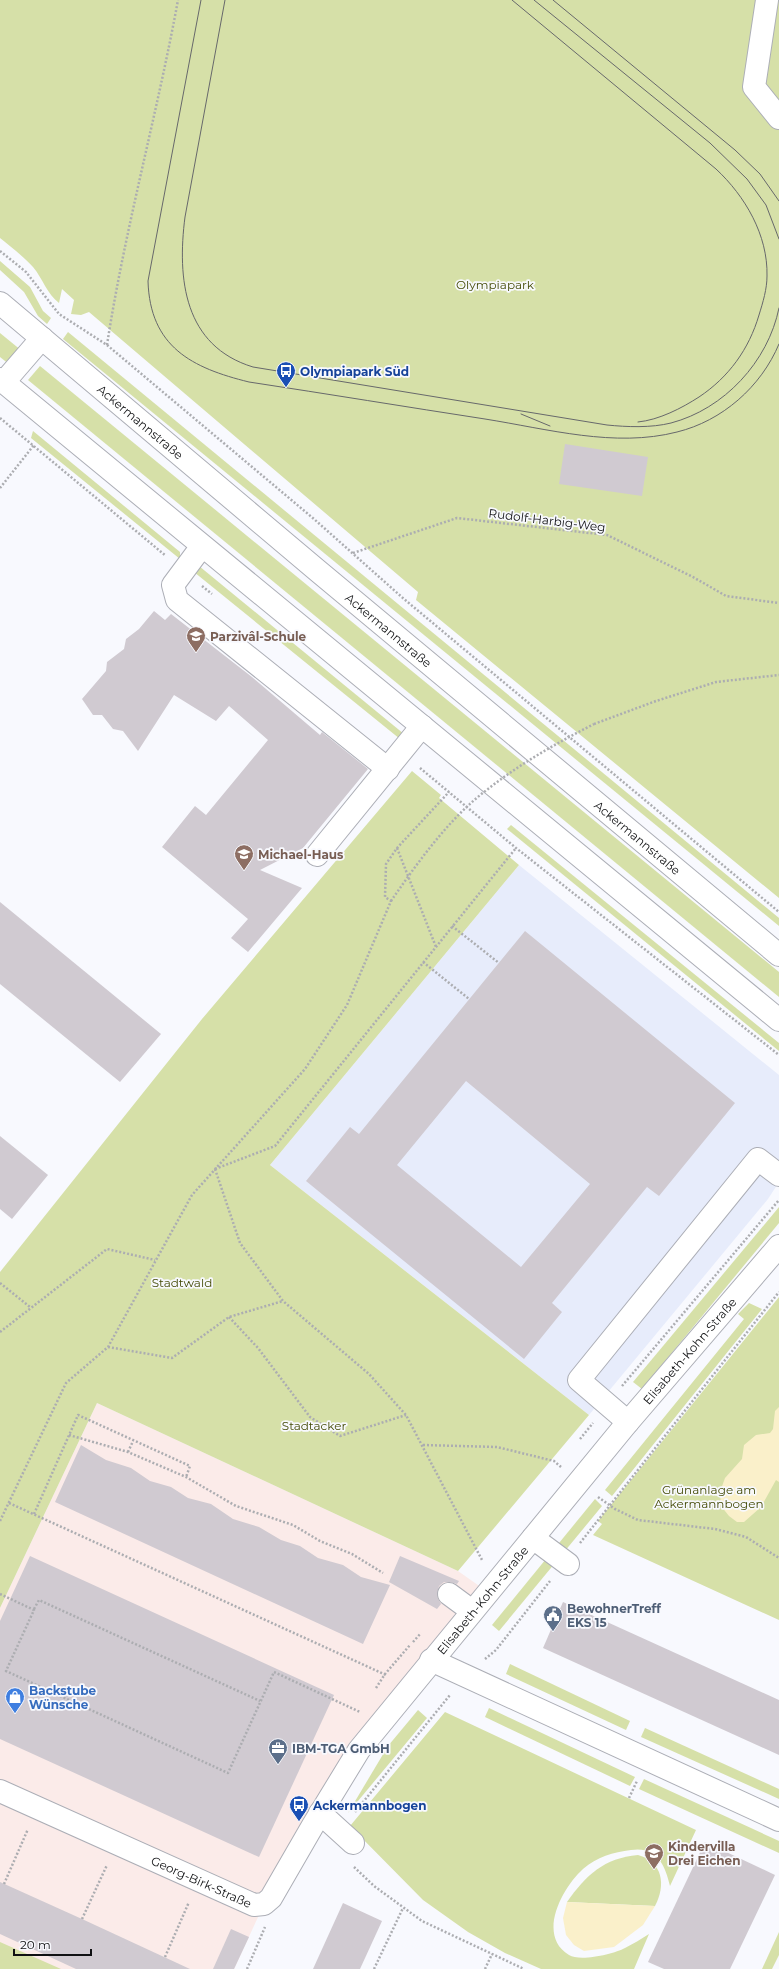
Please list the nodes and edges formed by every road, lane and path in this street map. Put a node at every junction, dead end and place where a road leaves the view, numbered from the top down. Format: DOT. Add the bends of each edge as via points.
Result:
graph roads {
  1 [pos="178,0"];
  2 [pos="767,0"];
  3 [pos="779,118"];
  4 [pos="0,251"];
  5 [pos="0,303"];
  6 [pos="42,338"];
  7 [pos="107,345"];
  8 [pos="2,381"];
  9 [pos="34,445"];
  10 [pos="0,488"];
  11 [pos="202,546"];
  12 [pos="352,553"];
  13 [pos="779,603"];
  14 [pos="779,675"];
  15 [pos="422,726"];
  16 [pos="388,769"];
  17 [pos="450,792"];
  18 [pos="397,848"];
  19 [pos="516,848"];
  20 [pos="316,855"];
  21 [pos="391,901"];
  22 [pos="779,912"];
  23 [pos="452,926"];
  24 [pos="436,947"];
  25 [pos="779,954"];
  26 [pos="423,962"];
  27 [pos="499,963"];
  28 [pos="469,999"];
  29 [pos="779,1020"];
  30 [pos="215,1169"];
  31 [pos="779,1175"];
  32 [pos="779,1200"];
  33 [pos="779,1246"];
  34 [pos="155,1260"];
  35 [pos="0,1283"];
  36 [pos="283,1301"];
  37 [pos="30,1307"];
  38 [pos="229,1317"];
  39 [pos="0,1332"];
  40 [pos="108,1347"];
  41 [pos="607,1404"];
  42 [pos="406,1415"];
  43 [pos="628,1422"];
  44 [pos="69,1435"];
  45 [pos="133,1441"];
  46 [pos="579,1441"];
  47 [pos="423,1445"];
  48 [pos="128,1452"];
  49 [pos="564,1459"];
  50 [pos="560,1465"];
  51 [pos="555,1472"];
  52 [pos="186,1477"];
  53 [pos="579,1482"];
  54 [pos="10,1502"];
  55 [pos="615,1509"];
  56 [pos="34,1514"];
  57 [pos="0,1522"];
  58 [pos="533,1538"];
  59 [pos="487,1554"];
  60 [pos="779,1558"];
  61 [pos="568,1564"];
  62 [pos="383,1573"];
  63 [pos="0,1594"];
  64 [pos="449,1594"];
  65 [pos="34,1610"];
  66 [pos="472,1611"];
  67 [pos="426,1627"];
  68 [pos="432,1660"];
  69 [pos="384,1674"];
  70 [pos="409,1686"];
  71 [pos="373,1694"];
  72 [pos="260,1702"];
  73 [pos="365,1706"];
  74 [pos="361,1713"];
  75 [pos="357,1716"];
  76 [pos="0,1791"];
  77 [pos="37,1808"];
  78 [pos="320,1813"];
  79 [pos="779,1820"];
  80 [pos="353,1843"];
  81 [pos="117,1844"];
  82 [pos="352,1865"];
  83 [pos="198,1880"];
  84 [pos="4,1884"];
  85 [pos="263,1902"];
  86 [pos="403,1908"];
  87 [pos="82,1919"];
  88 [pos="492,1954"];
  89 [pos="165,1957"];
  90 [pos="247,1969"];
  91 [pos="374,1969"];
  92 [pos="485,1969"];
  93 [pos="524,1969"];
  1 -- 7 [label="path" via="164,74 138,178"];
  2 -- 3 [label="main road" via="754,87"];
  4 -- 7 [label="path" via="26,272 59,314"];
  5 -- 6 [label="main road, Ackermannstraße"];
  6 -- 8 [label="main road"];
  6 -- 25 [label="main road, Ackermannstraße"];
  7 -- 12 [label="path"];
  8 -- 11 [label="main road"];
  9 -- 10 [label="path"];
  11 -- 15 [label="main road"];
  11 -- 16 [label="main road" via="173,585 178,600"];
  12 -- 13 [label="path, Rudolf-Harbig-Weg" via="457,518 465,518 607,535 693,576 726,596"];
  12 -- 22 [label="path"];
  14 -- 21 [label="path, bridge" via="716,682 656,700 594,724 556,743 486,789 420,860"];
  15 -- 16 [label="main road"];
  15 -- 29 [label="main road"];
  16 -- 20 [label="main road"];
  17 -- 18 [label="path"];
  18 -- 21 [label="path" via="386,864 385,897"];
  18 -- 24 [label="path"];
  19 -- 23 [label="path"];
  21 -- 30 [label="path" via="347,1005 305,1069"];
  23 -- 24 [label="path"];
  23 -- 27 [label="path"];
  24 -- 26 [label="path"];
  26 -- 28 [label="path"];
  26 -- 30 [label="path" via="275,1146"];
  30 -- 34 [label="path" via="192,1196"];
  30 -- 36 [label="path" via="240,1243"];
  31 -- 41 [label="main road" via="758,1159 579,1380"];
  32 -- 41 [label="path"];
  33 -- 43 [label="main road, Elisabeth-Kohn-Straße"];
  34 -- 37 [label="path" via="107,1249"];
  34 -- 40 [label="path"];
  35 -- 37 [label="path"];
  36 -- 38 [label="path"];
  36 -- 42 [label="path" via="370,1374"];
  37 -- 39 [label="path"];
  38 -- 40 [label="path" via="172,1358"];
  38 -- 42 [label="path" via="258,1348 310,1417 340,1436"];
  40 -- 54 [label="path" via="66,1383"];
  41 -- 43 [label="main road"];
  41 -- 46 [label="path"];
  42 -- 47 [label="path"];
  43 -- 53 [label="main road, Elisabeth-Kohn-Straße"];
  44 -- 45 [label="path" via="78,1415"];
  44 -- 48 [label="path"];
  44 -- 56 [label="path"];
  45 -- 48 [label="path"];
  45 -- 52 [label="path" via="190,1466"];
  47 -- 50 [label="path" via="497,1447 554,1461"];
  47 -- 59 [label="path" via="482,1560"];
  48 -- 52 [label="path"];
  49 -- 50 [label="path"];
  50 -- 51 [label="path"];
  50 -- 53 [label="path"];
  52 -- 62 [label="path" via="236,1506 292,1525 320,1541 352,1554"];
  53 -- 58 [label="main road, Elisabeth-Kohn-Straße"];
  54 -- 56 [label="path"];
  54 -- 57 [label="path"];
  55 -- 60 [label="path" via="638,1520 715,1529 746,1537"];
  56 -- 69 [label="path"];
  58 -- 61 [label="main road"];
  58 -- 66 [label="main road, Elisabeth-Kohn-Straße"];
  63 -- 65 [label="path"];
  64 -- 66 [label="main road"];
  65 -- 72 [label="path" via="39,1600"];
  65 -- 72 [label="path" via="6,1671 228,1773"];
  66 -- 68 [label="main road, Elisabeth-Kohn-Straße"];
  67 -- 69 [label="path"];
  68 -- 70 [label="main road, Georg-Birk-Straße"];
  68 -- 79 [label="main road, Elisabeth-Kohn-Straße"];
  69 -- 70 [label="path"];
  69 -- 71 [label="path"];
  70 -- 78 [label="main road, Georg-Birk-Straße" via="359,1750"];
  72 -- 74 [label="path" via="274,1672"];
  73 -- 74 [label="path"];
  74 -- 75 [label="path"];
  76 -- 77 [label="main road, Georg-Birk-Straße"];
  77 -- 81 [label="main road, Georg-Birk-Straße"];
  77 -- 84 [label="path"];
  78 -- 80 [label="main road"];
  78 -- 85 [label="main road, Georg-Birk-Straße"];
  81 -- 83 [label="main road, Georg-Birk-Straße"];
  81 -- 87 [label="path"];
  82 -- 86 [label="path"];
  83 -- 85 [label="main road, Georg-Birk-Straße"];
  83 -- 89 [label="path"];
  85 -- 90 [label="path" via="264,1932"];
  86 -- 88 [label="path" via="422,1921"];
  86 -- 91 [label="path"];
  88 -- 92 [label="path"];
  88 -- 93 [label="path"];
}
